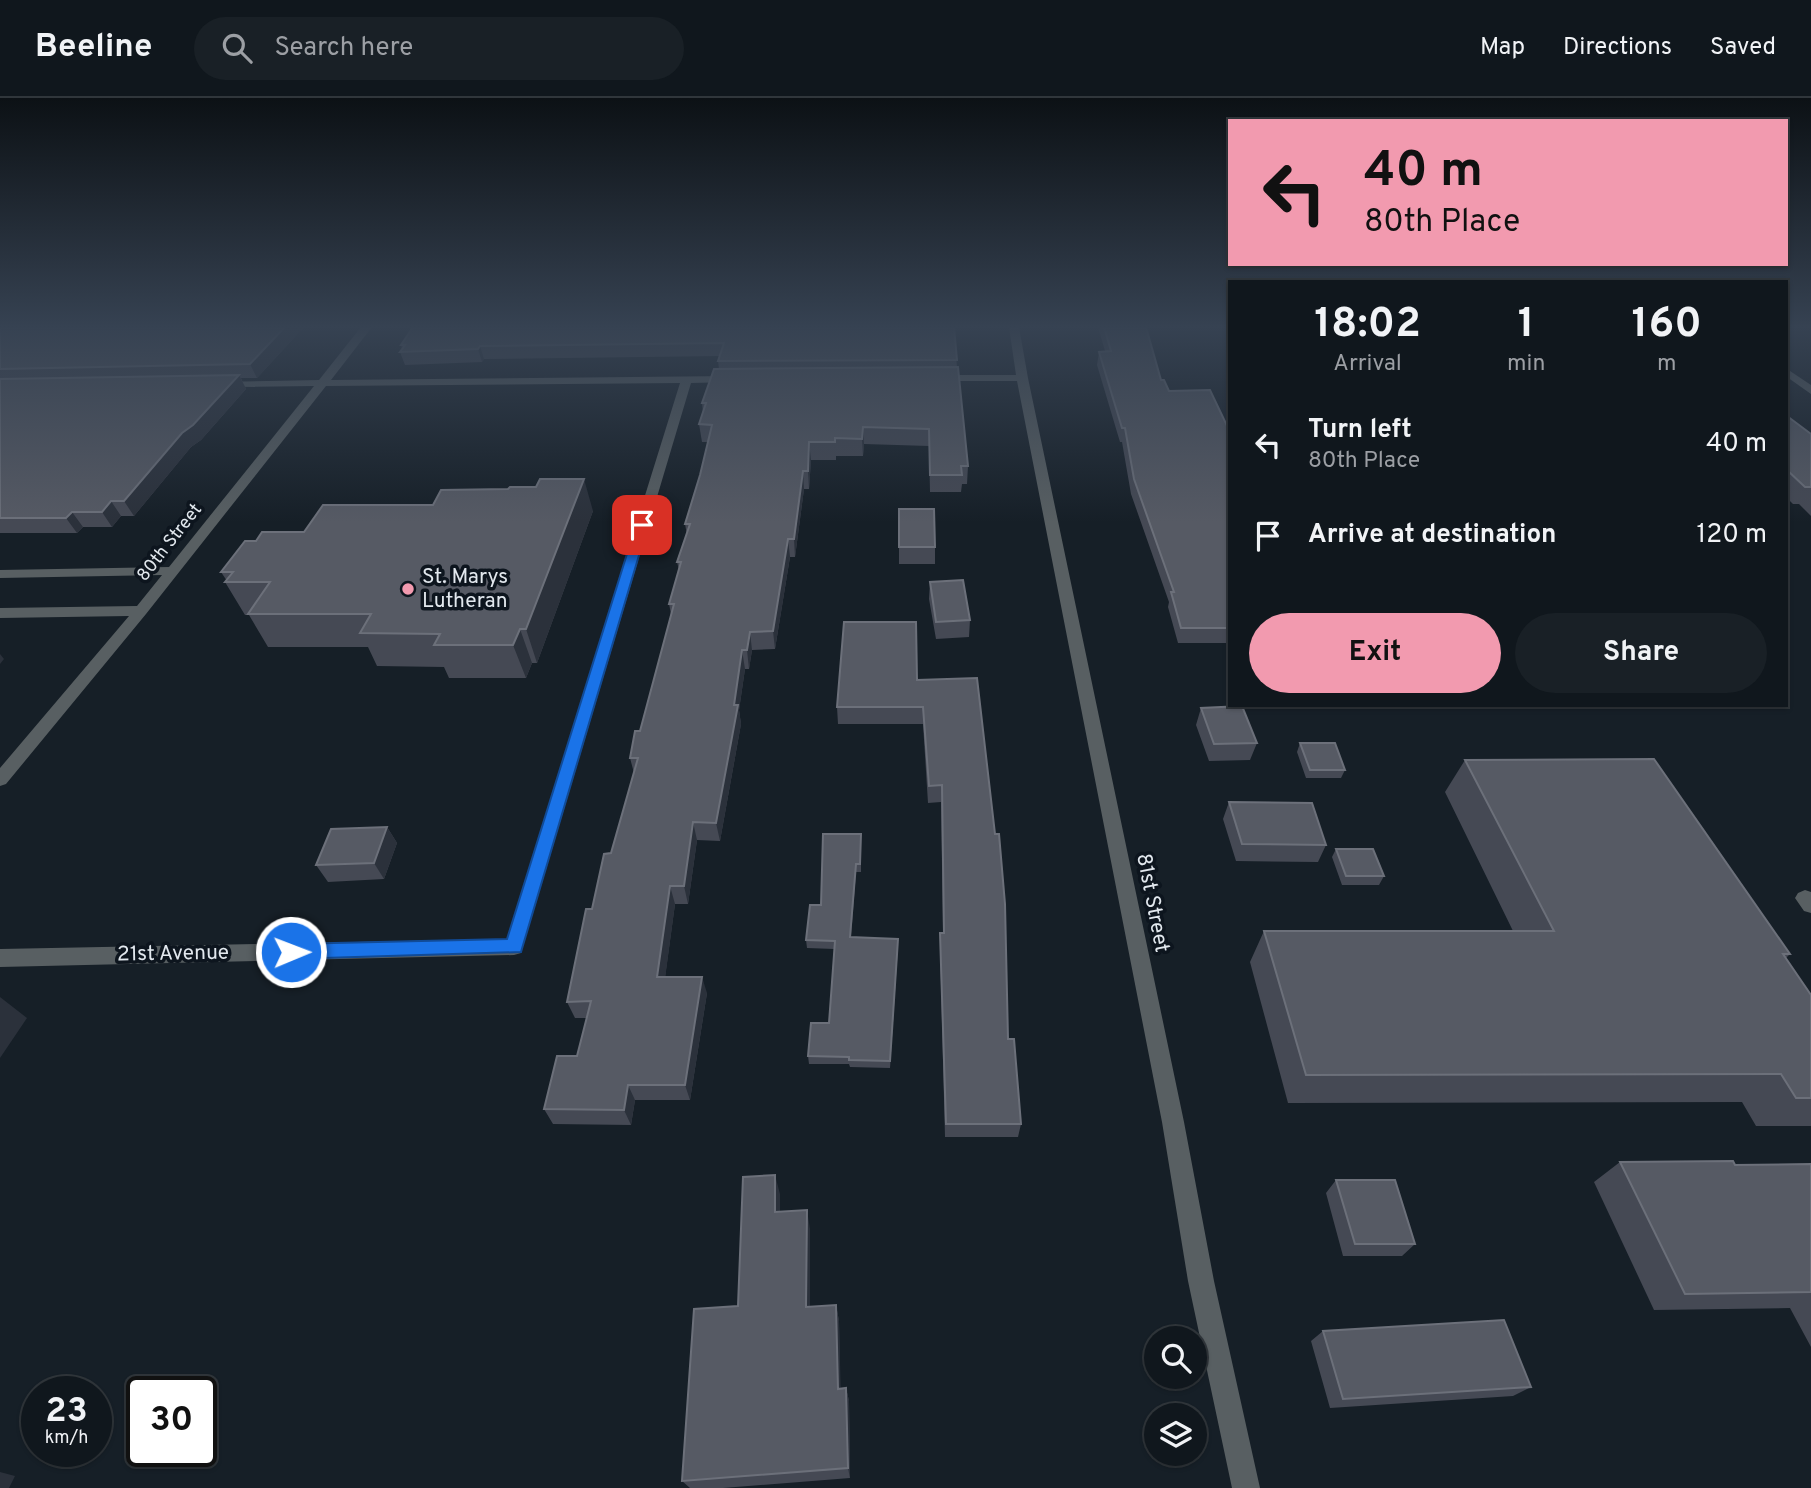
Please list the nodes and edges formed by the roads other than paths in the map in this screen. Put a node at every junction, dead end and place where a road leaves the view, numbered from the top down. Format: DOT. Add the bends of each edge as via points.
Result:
graph roads {
  1 [pos="315,392"];
  2 [pos="682,392"];
  3 [pos="1025,392"];
  4 [pos="172,572"];
  5 [pos="0,574"];
  6 [pos="141,611"];
  7 [pos="0,613"];
  8 [pos="0,780"];
  9 [pos="0,958"];
  10 [pos="1246,1488"];
  1 -- 4 [label="street, 80th Street"];
  2 -- 9 [label="street, 21st Avenue" via="514,947"];
  3 -- 10 [label="street, 81st Street"];
  4 -- 5 [label="street"];
  4 -- 6 [label="street, 80th Street"];
  6 -- 7 [label="street"];
  6 -- 8 [label="street, 80th Street"];
}
